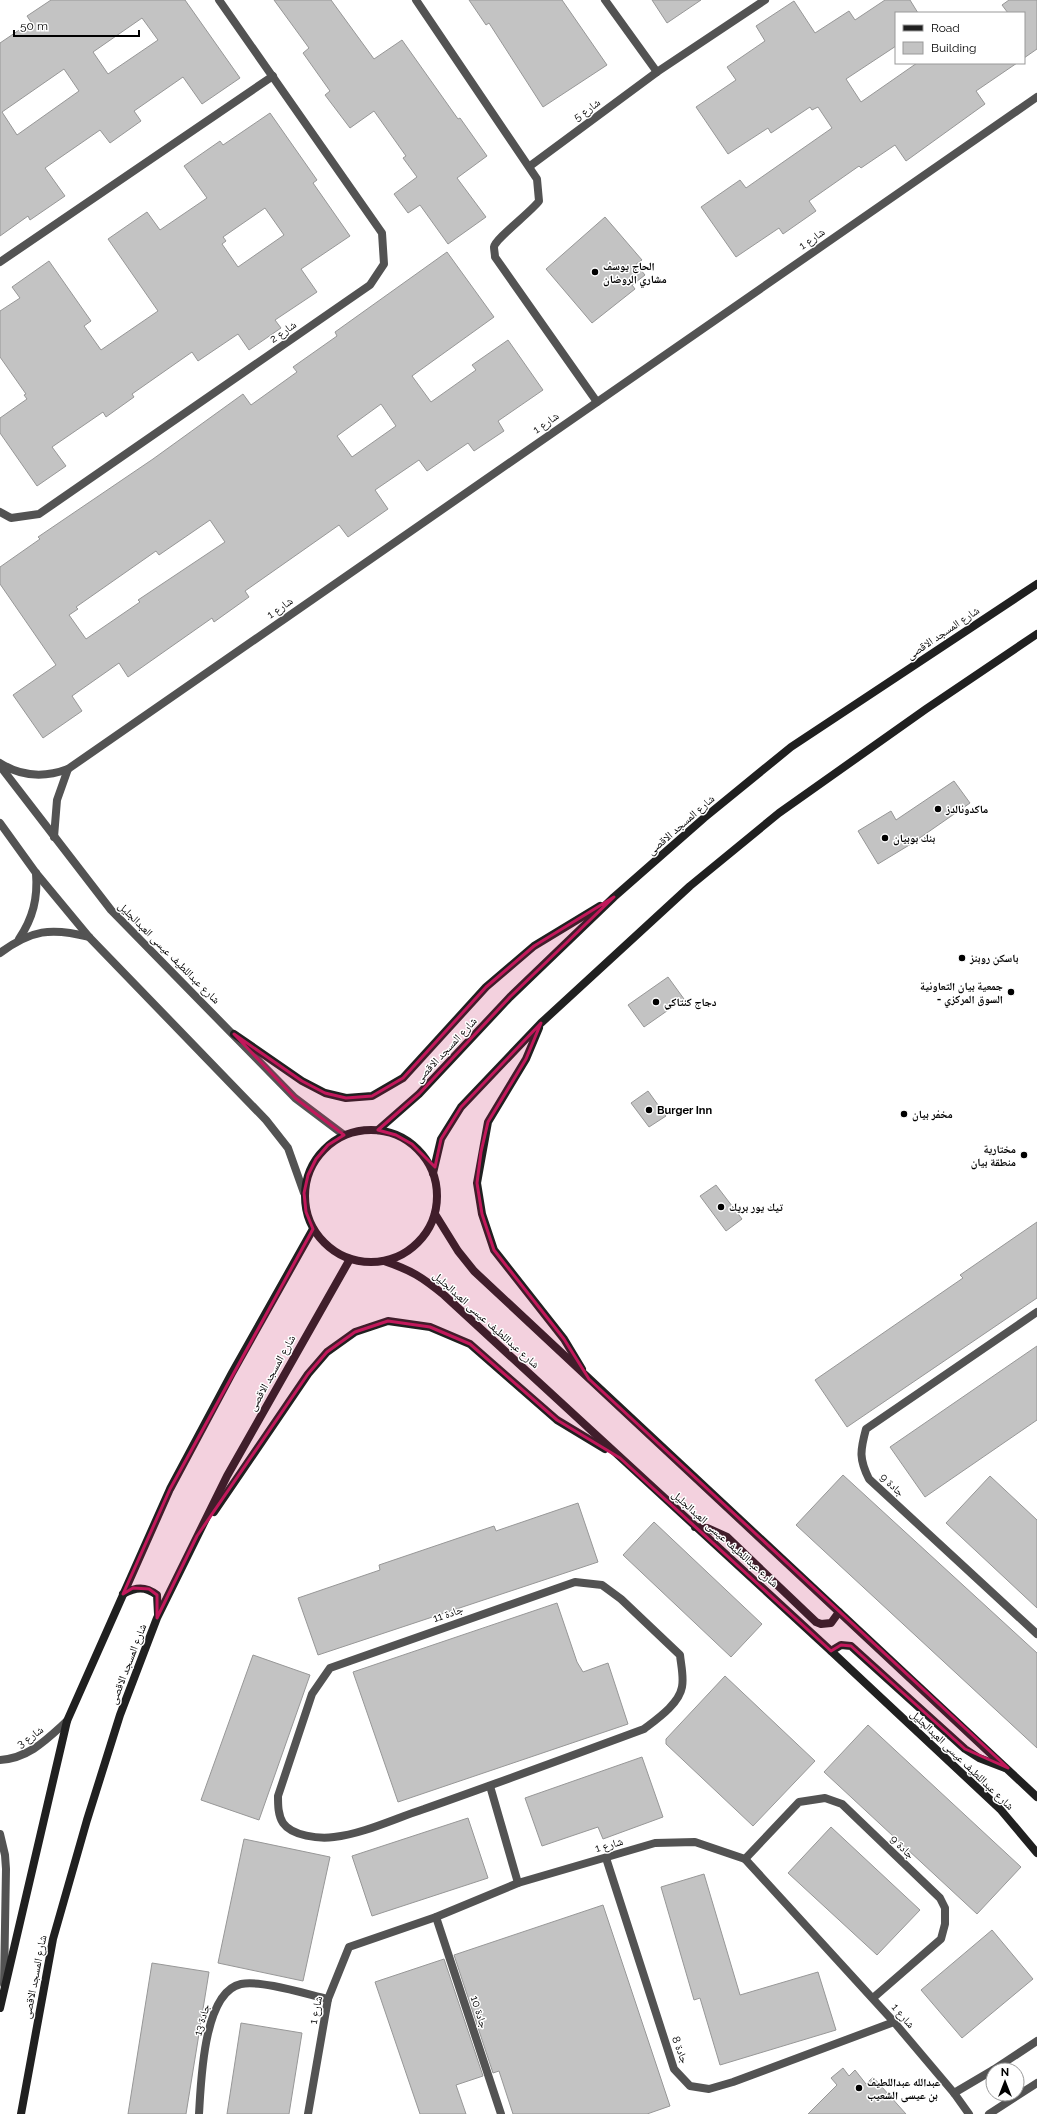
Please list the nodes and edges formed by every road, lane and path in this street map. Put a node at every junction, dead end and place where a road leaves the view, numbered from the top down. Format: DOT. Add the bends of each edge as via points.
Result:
graph roads {
  1 [pos="219,0"];
  2 [pos="416,0"];
  3 [pos="605,0"];
  4 [pos="765,0"];
  5 [pos="658,72"];
  6 [pos="273,76"];
  7 [pos="1037,96"];
  8 [pos="530,166"];
  9 [pos="0,262"];
  10 [pos="596,402"];
  11 [pos="0,512"];
  12 [pos="1037,584"];
  13 [pos="1037,634"];
  14 [pos="0,763"];
  15 [pos="0,766"];
  16 [pos="68,769"];
  17 [pos="0,823"];
  18 [pos="54,837"];
  19 [pos="36,873"];
  20 [pos="614,897"];
  21 [pos="89,937"];
  22 [pos="19,939"];
  23 [pos="0,953"];
  24 [pos="541,1023"];
  25 [pos="234,1034"];
  26 [pos="378,1130"];
  27 [pos="344,1135"];
  28 [pos="433,1173"];
  29 [pos="304,1193"];
  30 [pos="435,1214"];
  31 [pos="313,1229"];
  32 [pos="350,1259"];
  33 [pos="384,1261"];
  34 [pos="1037,1312"];
  35 [pos="589,1379"];
  36 [pos="620,1458"];
  37 [pos="695,1527"];
  38 [pos="197,1536"];
  39 [pos="124,1594"];
  40 [pos="839,1612"];
  41 [pos="157,1618"];
  42 [pos="1037,1634"];
  43 [pos="831,1651"];
  44 [pos="67,1721"];
  45 [pos="0,1760"];
  46 [pos="1008,1768"];
  47 [pos="490,1786"];
  48 [pos="1037,1797"];
  49 [pos="0,1834"];
  50 [pos="1037,1853"];
  51 [pos="606,1858"];
  52 [pos="744,1859"];
  53 [pos="518,1884"];
  54 [pos="436,1917"];
  55 [pos="4,1988"];
  56 [pos="873,1998"];
  57 [pos="328,1999"];
  58 [pos="0,2008"];
  59 [pos="894,2022"];
  60 [pos="1037,2041"];
  61 [pos="1005,2062"];
  62 [pos="985,2075"];
  63 [pos="1037,2084"];
  64 [pos="954,2093"];
  65 [pos="21,2114"];
  66 [pos="199,2114"];
  67 [pos="308,2114"];
  68 [pos="501,2114"];
  69 [pos="969,2114"];
  70 [pos="989,2114"];
  1 -- 6 [label="street, شارع 2"];
  2 -- 8 [label="street"];
  3 -- 5 [label="street"];
  4 -- 5 [label="street, شارع 5"];
  5 -- 8 [label="street, شارع 5"];
  6 -- 9 [label="street"];
  6 -- 11 [label="street, شارع 2" via="382,233 384,264 370,285 39,514 11,518"];
  7 -- 10 [label="street, شارع 1"];
  8 -- 10 [label="street" via="537,179 539,201 532,211 500,237 494,246 495,257"];
  10 -- 16 [label="street, شارع 1"];
  12 -- 20 [label="main road, شارع المسجد الاقصى" via="791,747 704,818"];
  13 -- 24 [label="main road" via="779,813 690,886"];
  14 -- 16 [label="street, شارع 1" via="30,775 50,775"];
  15 -- 18 [label="street, شارع عبداللطيف عيسى العبدالجليل"];
  16 -- 18 [label="street" via="57,800"];
  17 -- 19 [label="street"];
  18 -- 25 [label="street, شارع عبداللطيف عيسى العبدالجليل" via="110,910"];
  19 -- 21 [label="street"];
  19 -- 22 [label="street" via="34,909"];
  20 -- 25 [label="main road" via="534,946 486,987 403,1078 372,1096 346,1098 325,1093 302,1081"];
  20 -- 26 [label="main road, شارع المسجد الاقصى" via="510,997 420,1094"];
  21 -- 22 [label="street" via="43,932"];
  21 -- 29 [label="street" via="266,1120 288,1148"];
  22 -- 23 [label="street"];
  24 -- 28 [label="main road" via="461,1107 441,1139"];
  24 -- 35 [label="main road" via="526,1059 488,1122 477,1183 482,1214 494,1250 564,1339"];
  25 -- 27 [label="street, شارع عبداللطيف عيسى العبدالجليل" via="295,1098"];
  26 -- 27 [label="main road" via="360,1130"];
  26 -- 28 [label="main road" via="396,1135 412,1144 425,1157"];
  27 -- 29 [label="main road" via="328,1145 316,1158 308,1175"];
  28 -- 30 [label="main road" via="437,1186"];
  29 -- 31 [label="main road" via="306,1212"];
  30 -- 33 [label="main road" via="424,1235 406,1252"];
  30 -- 35 [label="main road" via="474,1271"];
  31 -- 32 [label="main road" via="335,1252"];
  31 -- 39 [label="main road" via="170,1489"];
  32 -- 33 [label="main road" via="366,1262"];
  32 -- 38 [label="main road, شارع المسجد الاقصى" via="227,1476"];
  33 -- 36 [label="main road, شارع عبداللطيف عيسى العبدالجليل" via="419,1275 444,1295"];
  34 -- 42 [label="street, جادة 9" via="866,1430 861,1446 861,1463 869,1479"];
  35 -- 40 [label="main road"];
  36 -- 37 [label="main road, شارع عبداللطيف عيسى العبدالجليل"];
  36 -- 38 [label="main road" via="557,1420 470,1344 430,1327 388,1321 355,1332 327,1352 308,1374"];
  37 -- 40 [label="main road" via="707,1528 727,1537 816,1622 831,1623 838,1617"];
  37 -- 43 [label="main road, شارع عبداللطيف عيسى العبدالجليل"];
  38 -- 41 [label="main road, شارع المسجد الاقصى"];
  39 -- 41 [label="main road" via="133,1588 149,1589 157,1595"];
  39 -- 44 [label="main road"];
  40 -- 46 [label="main road"];
  41 -- 65 [label="main road, شارع المسجد الاقصى" via="120,1715 53,1939"];
  43 -- 46 [label="main road" via="841,1645 851,1646 966,1749 993,1764"];
  43 -- 50 [label="main road, شارع عبداللطيف عيسى العبدالجليل" via="1000,1810"];
  44 -- 45 [label="street, شارع 3" via="40,1746 26,1755"];
  44 -- 55 [label="main road"];
  46 -- 48 [label="main road"];
  47 -- 47 [label="street, جادة 11" via="644,1728 676,1700 682,1688 680,1655 621,1599 602,1585 575,1582 346,1661 330,1668 312,1694 278,1796 278,1810 283,1822 294,1832 334,1837 359,1831"];
  47 -- 53 [label="street"];
  49 -- 55 [label="street" via="6,1869"];
  51 -- 52 [label="street, شارع 1" via="655,1843 695,1842"];
  51 -- 53 [label="street, شارع 1"];
  51 -- 59 [label="street, جادة 8" via="674,2069 690,2086 709,2089 733,2082"];
  52 -- 56 [label="street, شارع 1"];
  52 -- 56 [label="street, جادة 9" via="799,1802 825,1798 842,1804 940,1898 945,1908 946,1924 941,1939"];
  53 -- 54 [label="street, شارع 1"];
  54 -- 57 [label="street, شارع 1" via="349,1947"];
  54 -- 68 [label="street, جادة 10"];
  55 -- 58 [label="main road"];
  56 -- 59 [label="street, شارع 1"];
  57 -- 66 [label="street, جادة 13" via="262,1985 241,1984 225,1992 215,2008 203,2062"];
  57 -- 67 [label="street, شارع 1"];
  59 -- 64 [label="street, شارع 1"];
  60 -- 61 [label="street"];
  62 -- 64 [label="street"];
  63 -- 70 [label="street"];
  64 -- 69 [label="street, شارع 1"];
}
